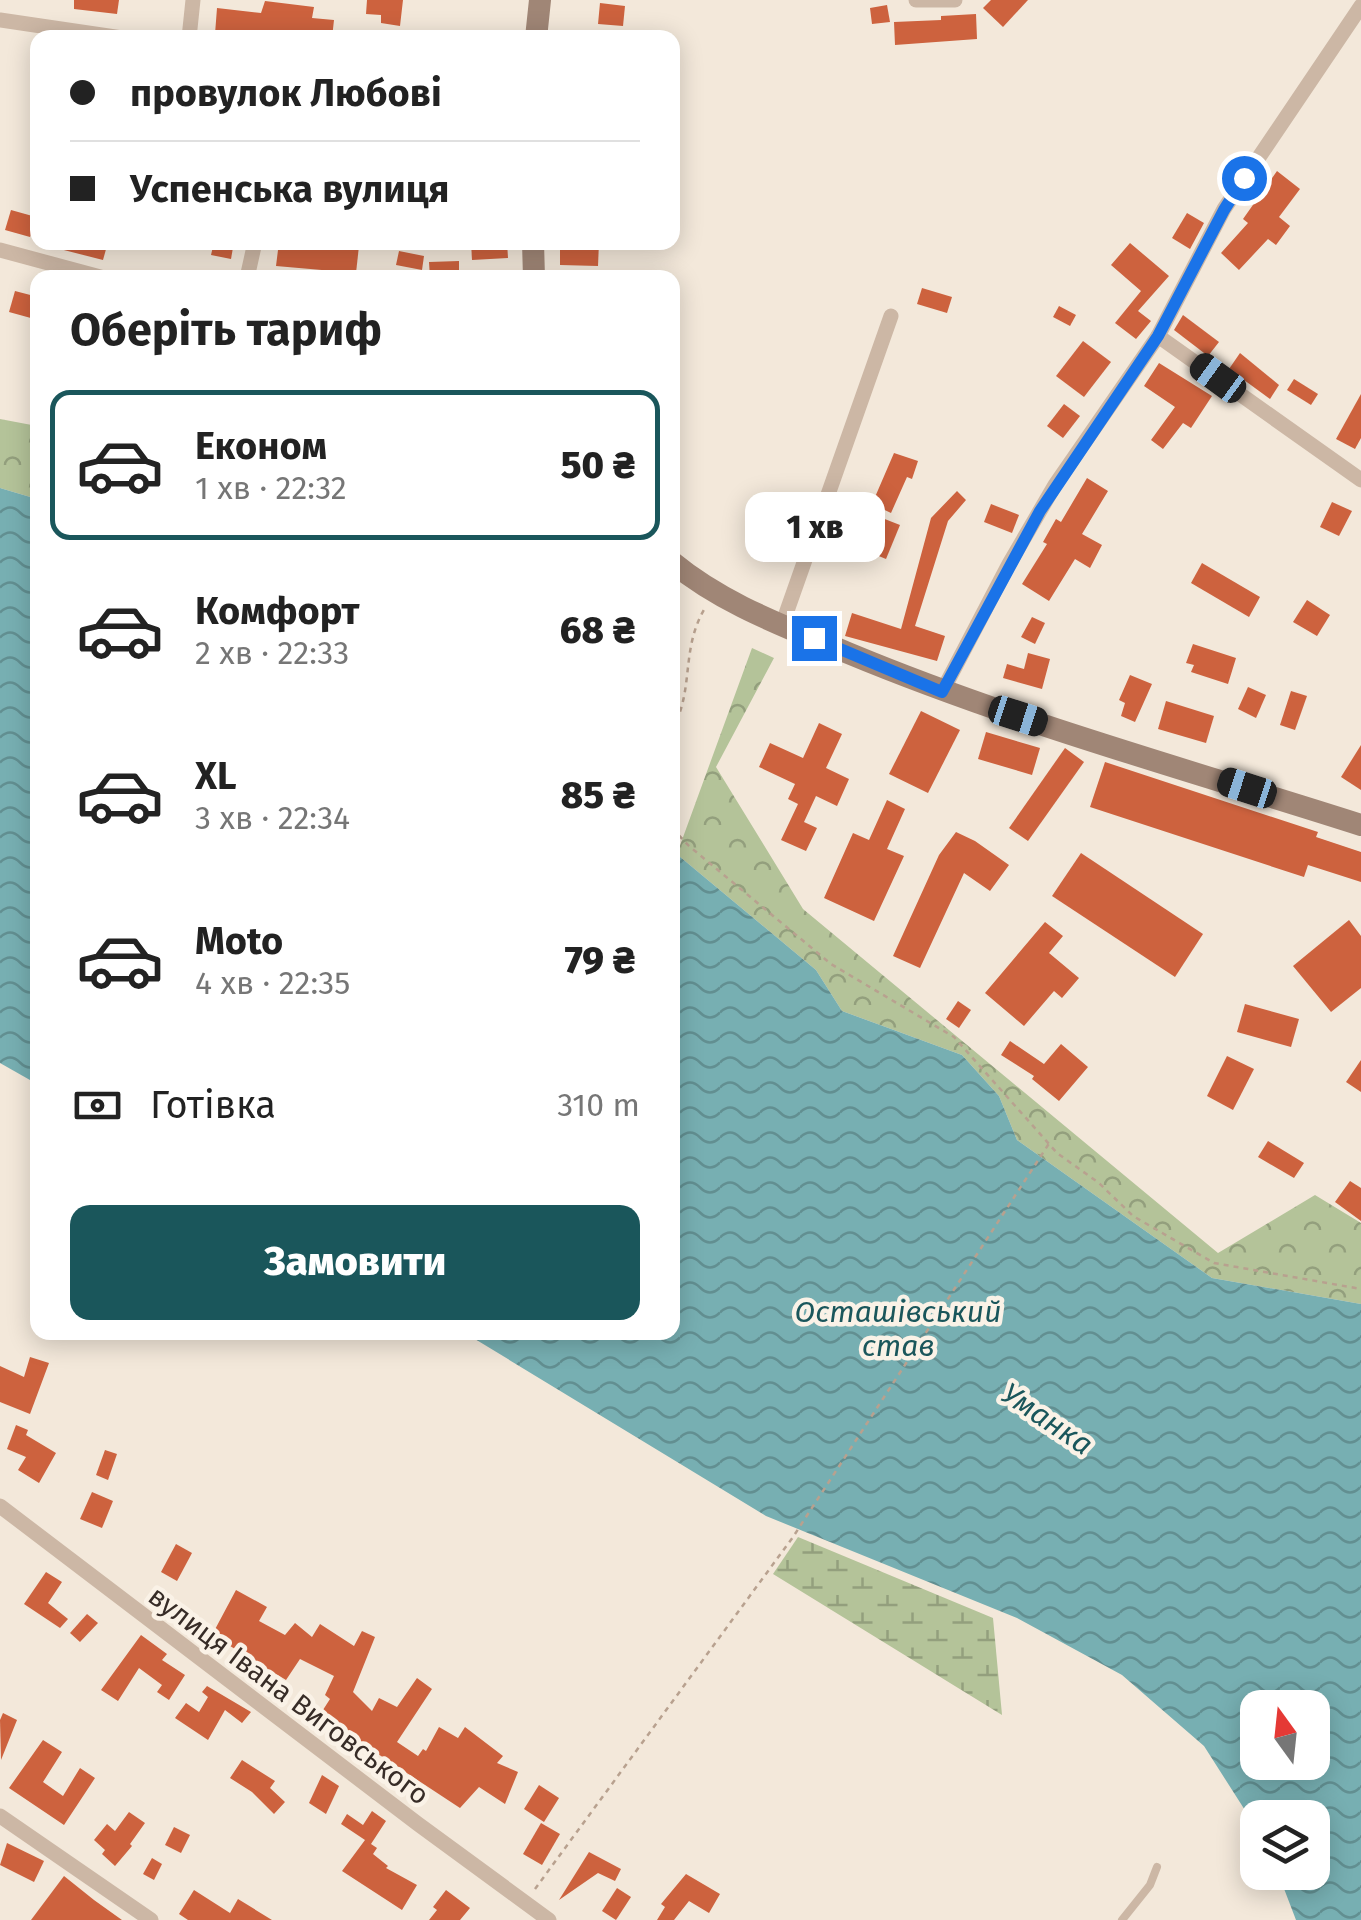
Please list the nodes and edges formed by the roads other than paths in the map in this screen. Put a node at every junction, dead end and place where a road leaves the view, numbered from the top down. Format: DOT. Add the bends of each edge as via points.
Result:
graph roads {
  1 [pos="194,0"];
  2 [pos="540,0"];
  3 [pos="955,0"];
  4 [pos="921,1"];
  5 [pos="1361,6"];
  6 [pos="0,20"];
  7 [pos="68,30"];
  8 [pos="190,30"];
  9 [pos="537,30"];
  10 [pos="0,250"];
  11 [pos="74,270"];
  12 [pos="891,316"];
  13 [pos="1158,336"];
  14 [pos="1361,480"];
  15 [pos="680,568"];
  16 [pos="782,625"];
  17 [pos="942,692"];
  18 [pos="1361,825"];
  19 [pos="0,1506"];
  20 [pos="0,1816"];
  21 [pos="1157,1866"];
  22 [pos="151,1920"];
  23 [pos="550,1920"];
  24 [pos="1122,1920"];
  1 -- 8 [label="street"];
  2 -- 9 [label="street"];
  3 -- 4 [label="street"];
  5 -- 13 [label="street" via="1224,210"];
  6 -- 7 [label="street"];
  10 -- 11 [label="street"];
  12 -- 16 [label="street"];
  13 -- 14 [label="street"];
  13 -- 17 [label="street" via="1055,485"];
  15 -- 16 [label="street"];
  16 -- 17 [label="street"];
  17 -- 18 [label="street"];
  19 -- 23 [label="street, вулиця Івана Виговського"];
  20 -- 22 [label="street"];
  21 -- 24 [label="lane"];
}
